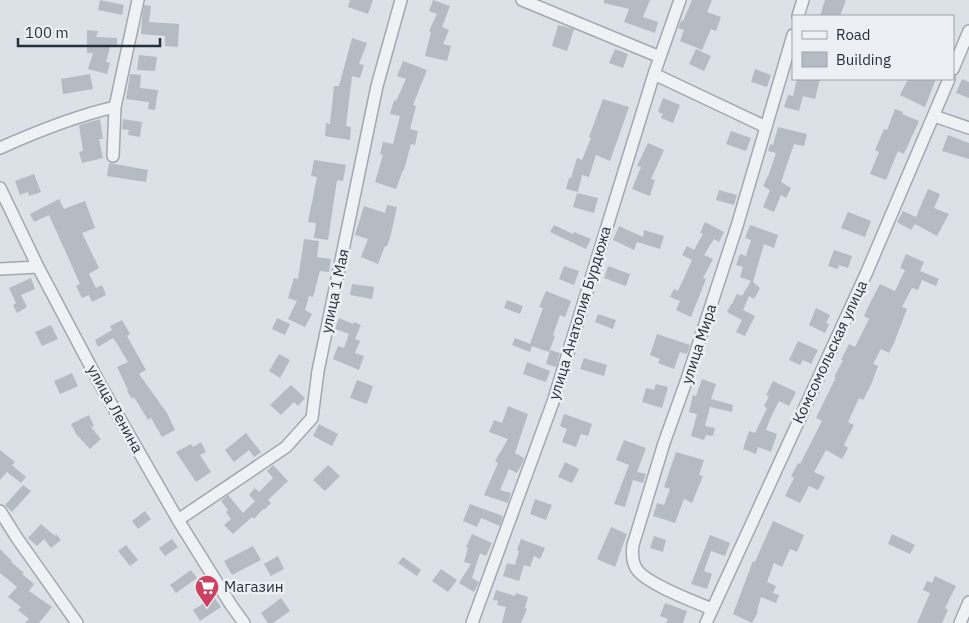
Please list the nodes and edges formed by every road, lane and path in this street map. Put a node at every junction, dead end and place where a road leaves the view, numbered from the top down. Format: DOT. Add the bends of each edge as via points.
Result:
graph roads {
  1 [pos="138,0"];
  2 [pos="401,0"];
  3 [pos="522,0"];
  4 [pos="680,0"];
  5 [pos="803,0"];
  6 [pos="798,15"];
  7 [pos="969,31"];
  8 [pos="792,38"];
  9 [pos="660,56"];
  10 [pos="954,67"];
  11 [pos="654,74"];
  12 [pos="949,80"];
  13 [pos="115,108"];
  14 [pos="934,116"];
  15 [pos="766,127"];
  16 [pos="969,128"];
  17 [pos="0,148"];
  18 [pos="113,156"];
  19 [pos="0,188"];
  20 [pos="38,267"];
  21 [pos="0,269"];
  22 [pos="0,510"];
  23 [pos="178,520"];
  24 [pos="969,602"];
  25 [pos="712,610"];
  26 [pos="76,623"];
  27 [pos="244,623"];
  28 [pos="472,623"];
  29 [pos="706,623"];
  30 [pos="960,623"];
  1 -- 13 [label="street"];
  2 -- 23 [label="street, улица 1 Мая" via="377,86 318,371 312,418 286,447"];
  3 -- 9 [label="street"];
  4 -- 9 [label="street, улица Анатолия Бурдюжа"];
  5 -- 6 [label="street"];
  7 -- 10 [label="street"];
  8 -- 15 [label="street, улица Мира"];
  9 -- 11 [label="street, улица Анатолия Бурдюжа"];
  11 -- 15 [label="street"];
  11 -- 28 [label="street, улица Анатолия Бурдюжа" via="553,402"];
  12 -- 14 [label="street, Комсомольская улица"];
  13 -- 17 [label="street" via="55,125"];
  13 -- 18 [label="street"];
  14 -- 16 [label="street"];
  14 -- 25 [label="street, Комсомольская улица" via="866,274"];
  15 -- 25 [label="street, улица Мира" via="737,226 645,502 632,554 636,569 647,579"];
  19 -- 20 [label="street, улица Ленина"];
  20 -- 21 [label="street"];
  20 -- 23 [label="street, улица Ленина"];
  22 -- 26 [label="street"];
  23 -- 27 [label="street, улица Ленина"];
  24 -- 30 [label="street"];
  25 -- 29 [label="street, Комсомольская улица"];
}
